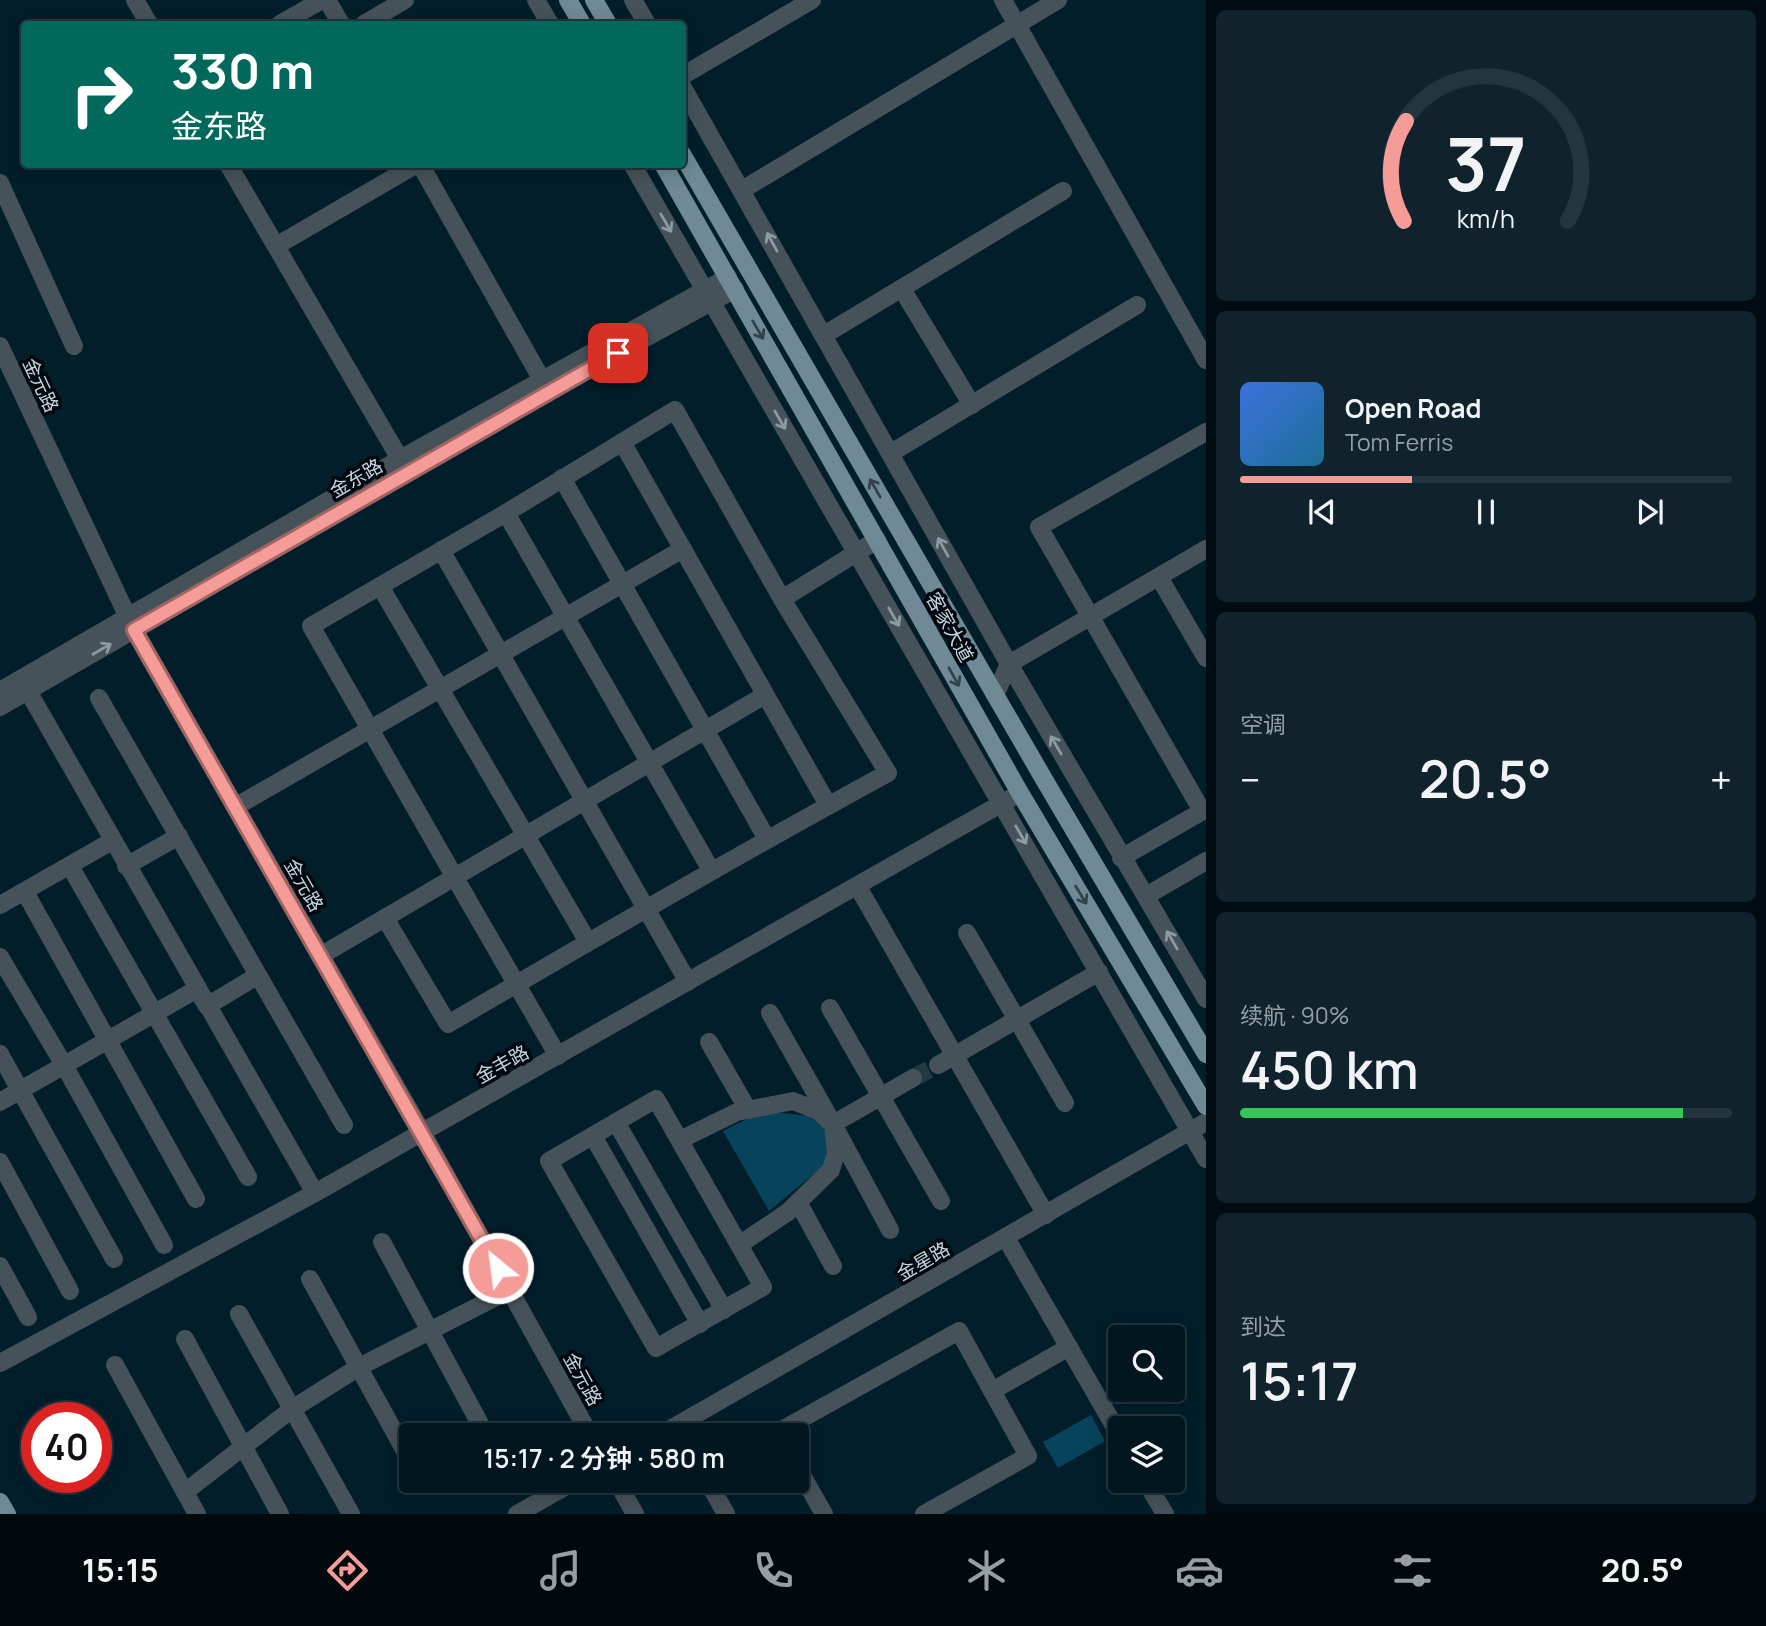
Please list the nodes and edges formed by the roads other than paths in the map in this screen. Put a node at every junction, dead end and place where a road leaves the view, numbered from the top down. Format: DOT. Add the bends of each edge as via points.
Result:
graph roads {
  1 [pos="135,0"];
  2 [pos="324,0"];
  3 [pos="405,0"];
  4 [pos="536,0"];
  5 [pos="568,0"];
  6 [pos="594,0"];
  7 [pos="633,0"];
  8 [pos="812,0"];
  9 [pos="1003,0"];
  10 [pos="1058,0"];
  11 [pos="147,21"];
  12 [pos="286,21"];
  13 [pos="339,21"];
  14 [pos="369,21"];
  15 [pos="548,21"];
  16 [pos="580,21"];
  17 [pos="606,21"];
  18 [pos="645,21"];
  19 [pos="1018,25"];
  20 [pos="686,74"];
  21 [pos="686,93"];
  22 [pos="686,161"];
  23 [pos="230,168"];
  24 [pos="411,168"];
  25 [pos="420,168"];
  26 [pos="634,168"];
  27 [pos="665,168"];
  28 [pos="0,183"];
  29 [pos="742,190"];
  30 [pos="1063,191"];
  31 [pos="276,246"];
  32 [pos="731,283"];
  33 [pos="902,289"];
  34 [pos="708,295"];
  35 [pos="1137,305"];
  36 [pos="824,335"];
  37 [pos="0,346"];
  38 [pos="74,346"];
  39 [pos="1206,360"];
  40 [pos="542,380"];
  41 [pos="972,405"];
  42 [pos="1206,432"];
  43 [pos="622,442"];
  44 [pos="891,453"];
  45 [pos="400,459"];
  46 [pos="562,478"];
  47 [pos="506,513"];
  48 [pos="877,540"];
  49 [pos="683,549"];
  50 [pos="1206,549"];
  51 [pos="441,550"];
  52 [pos="857,552"];
  53 [pos="1159,577"];
  54 [pos="623,584"];
  55 [pos="380,586"];
  56 [pos="782,598"];
  57 [pos="566,617"];
  58 [pos="1091,618"];
  59 [pos="131,624"];
  60 [pos="501,654"];
  61 [pos="1206,658"];
  62 [pos="1009,664"];
  63 [pos="440,689"];
  64 [pos="0,691"];
  65 [pos="28,691"];
  66 [pos="765,695"];
  67 [pos="995,695"];
  68 [pos="99,698"];
  69 [pos="0,707"];
  70 [pos="370,729"];
  71 [pos="706,729"];
  72 [pos="649,762"];
  73 [pos="1020,793"];
  74 [pos="584,800"];
  75 [pos="1003,804"];
  76 [pos="828,805"];
  77 [pos="234,807"];
  78 [pos="1204,810"];
  79 [pos="526,835"];
  80 [pos="179,836"];
  81 [pos="767,839"];
  82 [pos="113,841"];
  83 [pos="1121,858"];
  84 [pos="1206,861"];
  85 [pos="70,866"];
  86 [pos="127,866"];
  87 [pos="711,870"];
  88 [pos="455,877"];
  89 [pos="858,887"];
  90 [pos="25,892"];
  91 [pos="1146,895"];
  92 [pos="0,905"];
  93 [pos="646,908"];
  94 [pos="385,918"];
  95 [pos="967,933"];
  96 [pos="588,942"];
  97 [pos="320,956"];
  98 [pos="0,957"];
  99 [pos="1099,972"];
  100 [pos="257,975"];
  101 [pos="688,982"];
  102 [pos="516,984"];
  103 [pos="197,989"];
  104 [pos="1206,999"];
  105 [pos="208,1006"];
  106 [pos="830,1008"];
  107 [pos="770,1013"];
  108 [pos="153,1014"];
  109 [pos="1017,1020"];
  110 [pos="108,1040"];
  111 [pos="709,1042"];
  112 [pos="0,1054"];
  113 [pos="1206,1055"];
  114 [pos="558,1056"];
  115 [pos="954,1056"];
  116 [pos="64,1065"];
  117 [pos="938,1065"];
  118 [pos="913,1078"];
  119 [pos="20,1090"];
  120 [pos="880,1096"];
  121 [pos="0,1102"];
  122 [pos="1065,1103"];
  123 [pos="1206,1106"];
  124 [pos="748,1110"];
  125 [pos="616,1122"];
  126 [pos="833,1124"];
  127 [pos="344,1125"];
  128 [pos="1198,1127"];
  129 [pos="422,1132"];
  130 [pos="593,1136"];
  131 [pos="680,1140"];
  132 [pos="1206,1159"];
  133 [pos="0,1162"];
  134 [pos="248,1177"];
  135 [pos="315,1193"];
  136 [pos="196,1199"];
  137 [pos="941,1201"];
  138 [pos="798,1202"];
  139 [pos="1046,1215"];
  140 [pos="890,1230"];
  141 [pos="1006,1238"];
  142 [pos="382,1242"];
  143 [pos="164,1245"];
  144 [pos="739,1245"];
  145 [pos="114,1259"];
  146 [pos="0,1266"];
  147 [pos="833,1266"];
  148 [pos="310,1279"];
  149 [pos="510,1290"];
  150 [pos="70,1291"];
  151 [pos="724,1310"];
  152 [pos="239,1314"];
  153 [pos="28,1317"];
  154 [pos="700,1324"];
  155 [pos="430,1331"];
  156 [pos="185,1339"];
  157 [pos="1069,1348"];
  158 [pos="0,1363"];
  159 [pos="115,1365"];
  160 [pos="359,1367"];
  161 [pos="992,1391"];
  162 [pos="292,1409"];
  163 [pos="1108,1416"];
  164 [pos="480,1423"];
  165 [pos="583,1423"];
  166 [pos="687,1423"];
  167 [pos="794,1423"];
  168 [pos="399,1440"];
  169 [pos="243,1446"];
  170 [pos="809,1488"];
  171 [pos="185,1492"];
  172 [pos="554,1493"];
  173 [pos="623,1493"];
  174 [pos="714,1493"];
  175 [pos="1153,1493"];
  176 [pos="0,1502"];
  177 [pos="7,1514"];
  178 [pos="197,1514"];
  179 [pos="280,1514"];
  180 [pos="351,1514"];
  181 [pos="517,1514"];
  182 [pos="635,1514"];
  183 [pos="726,1514"];
  184 [pos="824,1514"];
  185 [pos="924,1514"];
  186 [pos="1165,1514"];
  1 -- 11 [label="street"];
  2 -- 12 [label="street"];
  2 -- 13 [label="street"];
  3 -- 14 [label="street"];
  4 -- 15 [label="street"];
  5 -- 16 [label="main road"];
  6 -- 17 [label="main road"];
  7 -- 18 [label="street"];
  8 -- 20 [label="street"];
  9 -- 19 [label="street"];
  10 -- 19 [label="street"];
  19 -- 29 [label="street"];
  19 -- 39 [label="street"];
  21 -- 29 [label="street"];
  67 -- 22 [label="main road, 客家大道, one-way"];
  23 -- 31 [label="street"];
  24 -- 31 [label="street"];
  25 -- 40 [label="street"];
  26 -- 34 [label="street, one-way"];
  27 -- 32 [label="main road, 客家大道"];
  28 -- 38 [label="street"];
  36 -- 29 [label="street, one-way"];
  30 -- 33 [label="street"];
  31 -- 45 [label="street"];
  32 -- 34 [label="street, 金东路"];
  32 -- 48 [label="main road, 客家大道, one-way"];
  33 -- 36 [label="street"];
  33 -- 41 [label="street"];
  34 -- 40 [label="street, 金东路"];
  34 -- 52 [label="street, one-way"];
  34 -- 59 [label="street, 金东路" via="548,391"];
  35 -- 41 [label="street"];
  36 -- 44 [label="street"];
  37 -- 59 [label="street, 金元路"];
  40 -- 45 [label="street, 金东路"];
  41 -- 44 [label="street"];
  42 -- 58 [label="street" via="1039,527"];
  43 -- 46 [label="street"];
  43 -- 49 [label="street"];
  43 -- 56 [label="street" via="675,410"];
  62 -- 44 [label="street, one-way"];
  45 -- 59 [label="street, 金东路"];
  46 -- 47 [label="street"];
  46 -- 54 [label="street"];
  47 -- 51 [label="street"];
  47 -- 57 [label="street"];
  48 -- 52 [label="street"];
  48 -- 73 [label="main road, 客家大道, one-way"];
  49 -- 54 [label="street"];
  49 -- 66 [label="street"];
  50 -- 53 [label="street"];
  51 -- 55 [label="street"];
  51 -- 60 [label="street"];
  52 -- 56 [label="street"];
  52 -- 75 [label="street, one-way"];
  53 -- 58 [label="street"];
  53 -- 61 [label="street"];
  54 -- 57 [label="street"];
  54 -- 71 [label="street"];
  55 -- 63 [label="street"];
  55 -- 70 [label="street" via="311,626"];
  56 -- 76 [label="street" via="888,773"];
  57 -- 60 [label="street"];
  57 -- 72 [label="street"];
  58 -- 62 [label="street"];
  58 -- 78 [label="street"];
  59 -- 64 [label="street, 金东路"];
  65 -- 59 [label="street, 金东路, one-way"];
  59 -- 77 [label="street, 金元路"];
  60 -- 63 [label="street"];
  60 -- 74 [label="street"];
  62 -- 67 [label="street"];
  83 -- 62 [label="street, one-way"];
  63 -- 70 [label="street"];
  63 -- 79 [label="street"];
  65 -- 69 [label="street, 金东路"];
  65 -- 82 [label="street"];
  66 -- 71 [label="street"];
  66 -- 76 [label="street"];
  67 -- 113 [label="main road, 客家大道"];
  68 -- 80 [label="street"];
  70 -- 77 [label="street"];
  70 -- 88 [label="street"];
  71 -- 72 [label="street"];
  71 -- 81 [label="street"];
  72 -- 74 [label="street"];
  72 -- 87 [label="street"];
  73 -- 75 [label="street, 金丰路"];
  73 -- 123 [label="main road, 客家大道, one-way"];
  74 -- 79 [label="street"];
  74 -- 93 [label="street"];
  75 -- 89 [label="street, 金丰路"];
  75 -- 99 [label="street, one-way"];
  76 -- 81 [label="street"];
  77 -- 97 [label="street, 金元路"];
  78 -- 83 [label="street"];
  79 -- 88 [label="street"];
  79 -- 96 [label="street"];
  80 -- 86 [label="street"];
  80 -- 100 [label="street"];
  81 -- 87 [label="street"];
  82 -- 85 [label="street"];
  82 -- 86 [label="street"];
  83 -- 91 [label="street"];
  84 -- 91 [label="street"];
  85 -- 90 [label="street"];
  85 -- 108 [label="street"];
  86 -- 103 [label="street"];
  87 -- 93 [label="street"];
  88 -- 94 [label="street"];
  88 -- 102 [label="street"];
  89 -- 101 [label="street, 金丰路"];
  89 -- 115 [label="street"];
  90 -- 92 [label="street"];
  90 -- 110 [label="street"];
  104 -- 91 [label="street, one-way"];
  93 -- 96 [label="street"];
  93 -- 101 [label="street"];
  94 -- 97 [label="street"];
  94 -- 102 [label="street" via="448,1024"];
  95 -- 109 [label="street"];
  96 -- 102 [label="street"];
  97 -- 129 [label="street, 金元路"];
  98 -- 116 [label="street"];
  99 -- 109 [label="street"];
  99 -- 128 [label="street"];
  100 -- 105 [label="street"];
  100 -- 127 [label="street"];
  101 -- 114 [label="street, 金丰路"];
  102 -- 114 [label="street"];
  103 -- 105 [label="street"];
  103 -- 108 [label="street"];
  105 -- 135 [label="street"];
  106 -- 120 [label="street"];
  107 -- 126 [label="street"];
  108 -- 110 [label="street"];
  108 -- 134 [label="street"];
  109 -- 115 [label="street"];
  109 -- 122 [label="street"];
  110 -- 116 [label="street"];
  110 -- 136 [label="street"];
  111 -- 124 [label="street"];
  112 -- 119 [label="street"];
  114 -- 129 [label="street, 金丰路"];
  115 -- 117 [label="street"];
  115 -- 139 [label="street"];
  116 -- 119 [label="street"];
  116 -- 143 [label="street"];
  118 -- 120 [label="street"];
  119 -- 121 [label="street"];
  119 -- 145 [label="street"];
  120 -- 126 [label="street"];
  120 -- 137 [label="street"];
  124 -- 126 [label="street" via="793,1101 818,1111"];
  124 -- 131 [label="street"];
  125 -- 130 [label="street"];
  125 -- 131 [label="street" via="656,1099"];
  125 -- 151 [label="street"];
  126 -- 138 [label="street" via="836,1153 831,1170"];
  126 -- 140 [label="street"];
  128 -- 132 [label="street"];
  128 -- 139 [label="street, 金星路"];
  129 -- 135 [label="street, 金丰路"];
  129 -- 149 [label="street, 金元路"];
  130 -- 154 [label="street"];
  130 -- 154 [label="street" via="549,1161 555,1172 656,1349"];
  131 -- 144 [label="street"];
  133 -- 150 [label="street"];
  135 -- 158 [label="street, 金丰路"];
  138 -- 144 [label="street"];
  138 -- 147 [label="street"];
  139 -- 141 [label="street, 金星路"];
  141 -- 157 [label="street"];
  141 -- 166 [label="street, 金星路"];
  142 -- 155 [label="street"];
  144 -- 151 [label="street" via="763,1287"];
  146 -- 153 [label="street"];
  148 -- 160 [label="street"];
  149 -- 155 [label="street"];
  149 -- 165 [label="street, 金元路"];
  151 -- 154 [label="street"];
  152 -- 162 [label="street"];
  155 -- 160 [label="street"];
  155 -- 164 [label="street"];
  156 -- 169 [label="street"];
  157 -- 161 [label="street"];
  157 -- 163 [label="street"];
  159 -- 171 [label="street"];
  160 -- 162 [label="street"];
  160 -- 168 [label="street"];
  161 -- 167 [label="street" via="959,1331"];
  161 -- 185 [label="street" via="1028,1456"];
  162 -- 169 [label="street"];
  162 -- 180 [label="street"];
  169 -- 171 [label="street"];
  169 -- 179 [label="street"];
  170 -- 184 [label="street"];
  171 -- 178 [label="street"];
  172 -- 181 [label="street"];
  173 -- 182 [label="street"];
  174 -- 183 [label="street"];
  175 -- 186 [label="street"];
  176 -- 177 [label="main road"];
}
